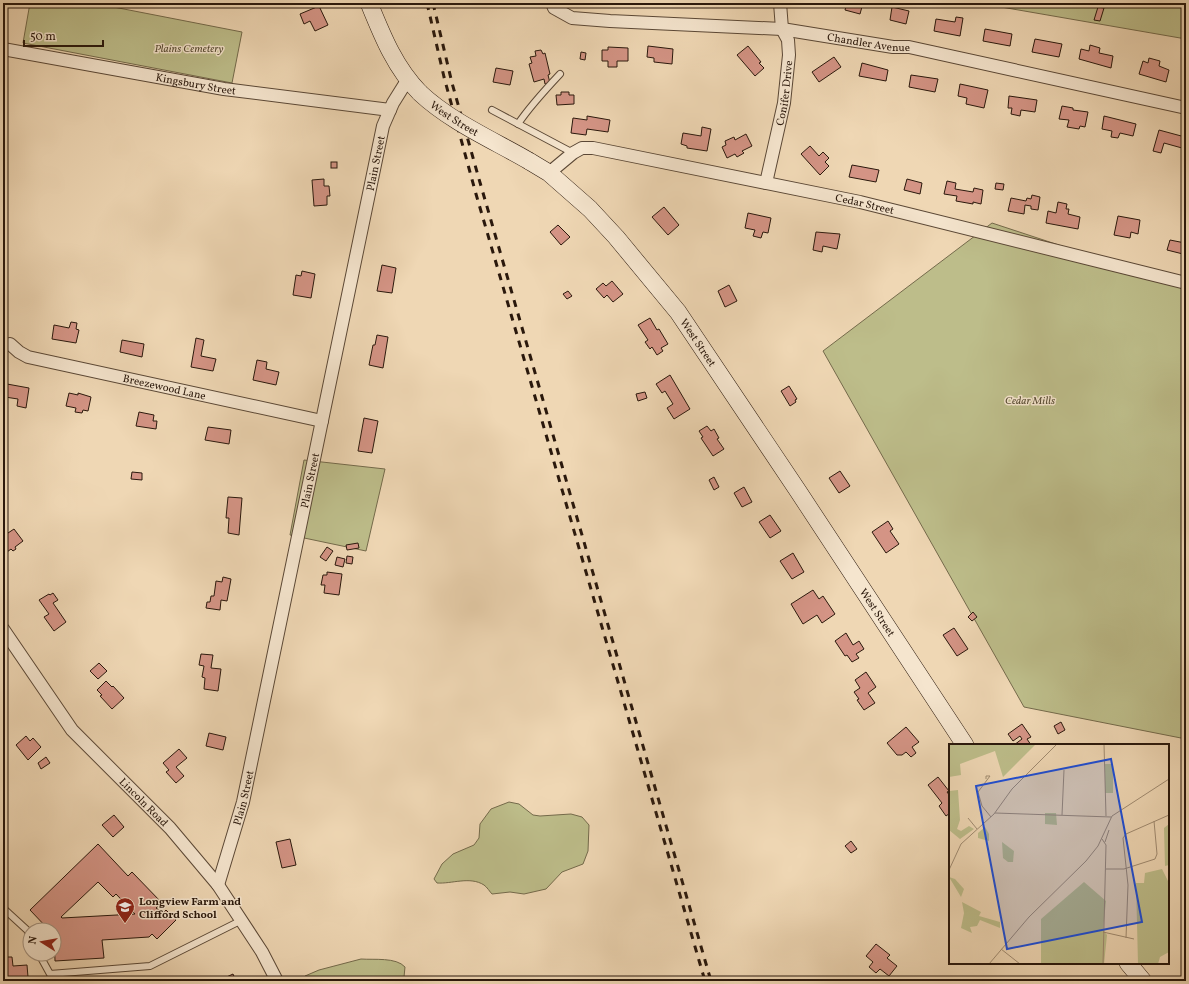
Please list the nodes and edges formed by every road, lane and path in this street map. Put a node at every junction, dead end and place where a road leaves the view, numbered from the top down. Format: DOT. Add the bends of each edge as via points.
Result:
graph roads {
  1 [pos="369,3"];
  2 [pos="552,3"];
  3 [pos="780,3"];
  4 [pos="782,29"];
  5 [pos="3,49"];
  6 [pos="560,74"];
  7 [pos="408,79"];
  8 [pos="1186,108"];
  9 [pos="390,110"];
  10 [pos="492,110"];
  11 [pos="518,124"];
  12 [pos="573,153"];
  13 [pos="549,173"];
  14 [pos="766,183"];
  15 [pos="1186,283"];
  16 [pos="10,344"];
  17 [pos="322,421"];
  18 [pos="3,629"];
  19 [pos="964,744"];
  20 [pos="218,885"];
  21 [pos="3,908"];
  22 [pos="242,920"];
  23 [pos="22,925"];
  24 [pos="44,962"];
  25 [pos="1129,964"];
  26 [pos="277,981"];
  27 [pos="1143,981"];
  1 -- 7 [label="main road, West Street" via="384,40"];
  2 -- 4 [label="street, Chandler Avenue" via="554,8 572,18"];
  3 -- 4 [label="street, Conifer Drive"];
  4 -- 8 [label="street, Chandler Avenue" via="909,47"];
  4 -- 14 [label="street, Conifer Drive" via="788,40 789,55 784,103"];
  5 -- 9 [label="street, Kingsbury Street" via="224,89"];
  6 -- 11 [label="lane"];
  7 -- 9 [label="street, Plain Street"];
  7 -- 13 [label="main road, West Street, bridge" via="430,102"];
  9 -- 17 [label="street, Plain Street" via="383,126"];
  10 -- 11 [label="lane"];
  11 -- 12 [label="lane"];
  12 -- 13 [label="street, Cedar Street"];
  12 -- 14 [label="street, Cedar Street" via="582,148 593,148"];
  13 -- 19 [label="main road, West Street" via="590,209 616,237 678,312"];
  14 -- 15 [label="street, Cedar Street" via="860,202"];
  16 -- 17 [label="street, Breezewood Lane" via="28,357"];
  17 -- 20 [label="street, Plain Street" via="243,802"];
  18 -- 20 [label="street, Lincoln Road" via="72,730 170,828"];
  20 -- 22 [label="street, Lincoln Road"];
  21 -- 23 [label="lane"];
  22 -- 24 [label="lane" via="150,966 50,974"];
  22 -- 26 [label="street, Lincoln Road"];
  25 -- 27 [label="main road"];
}
